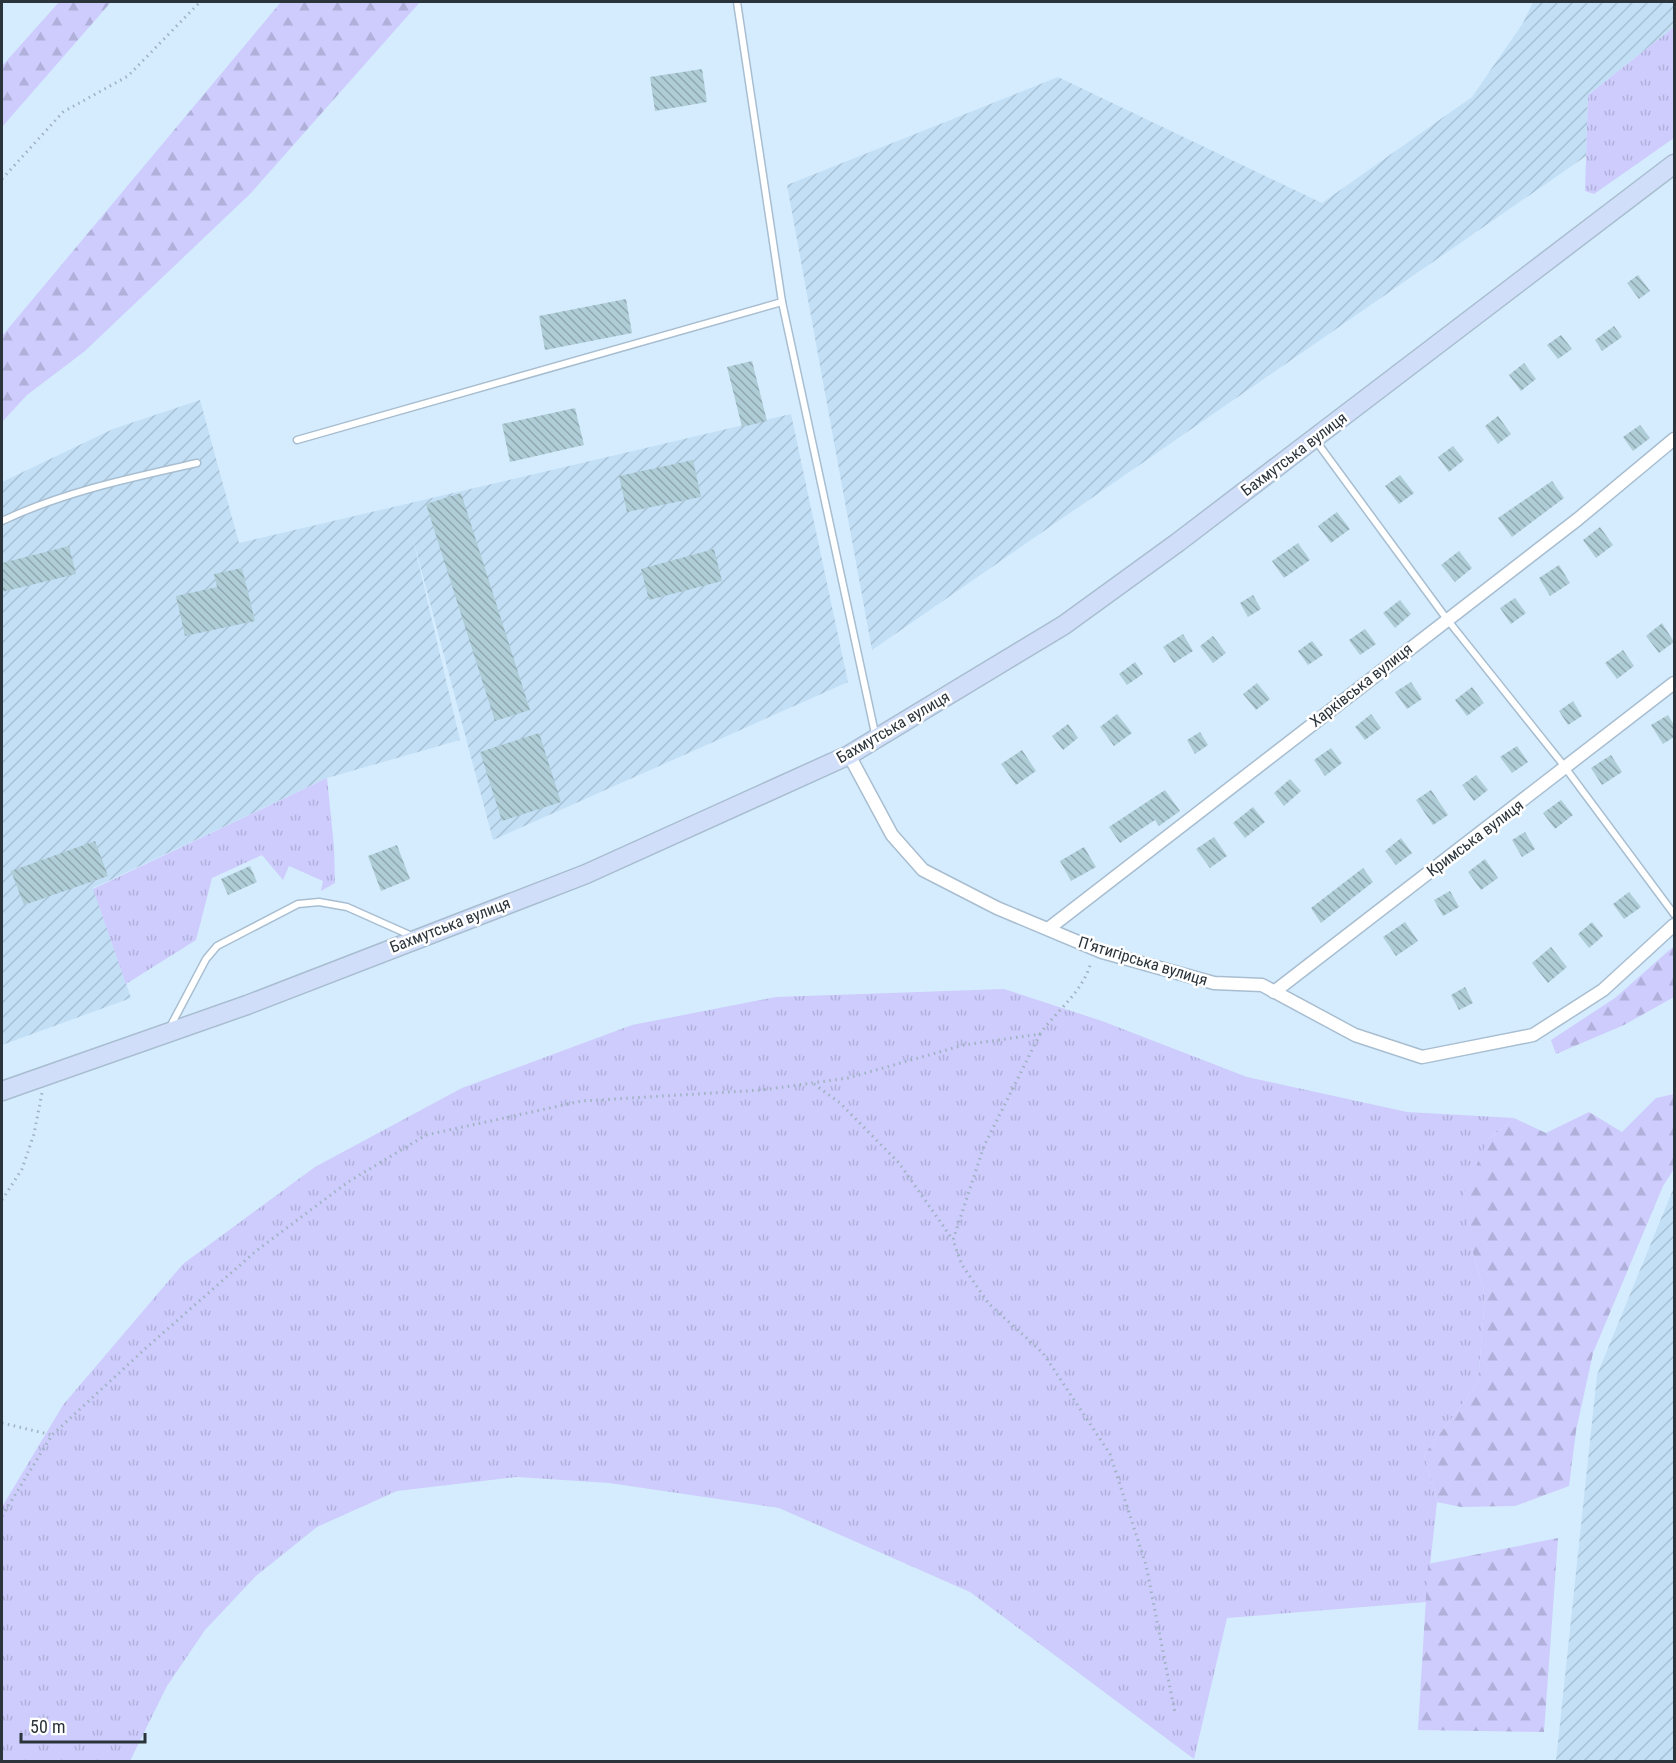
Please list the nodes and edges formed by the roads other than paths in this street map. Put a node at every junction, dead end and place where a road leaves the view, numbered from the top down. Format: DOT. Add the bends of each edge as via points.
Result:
graph roads {
  1 [pos="737,2"];
  2 [pos="1674,164"];
  3 [pos="782,302"];
  4 [pos="1315,439"];
  5 [pos="297,440"];
  6 [pos="1674,440"];
  7 [pos="196,464"];
  8 [pos="2,521"];
  9 [pos="1446,618"];
  10 [pos="1674,683"];
  11 [pos="876,740"];
  12 [pos="849,755"];
  13 [pos="1566,769"];
  14 [pos="1674,914"];
  15 [pos="1674,925"];
  16 [pos="1048,929"];
  17 [pos="415,938"];
  18 [pos="1274,992"];
  19 [pos="166,1034"];
  20 [pos="2,1091"];
  1 -- 3 [label="lane"];
  2 -- 4 [label="main road, Бахмутська вулиця"];
  3 -- 5 [label="lane"];
  3 -- 11 [label="lane"];
  4 -- 9 [label="lane"];
  4 -- 11 [label="main road, Бахмутська вулиця" via="1065,625"];
  6 -- 9 [label="street, Харківська вулиця" via="1578,519"];
  7 -- 8 [label="lane" via="52,500"];
  9 -- 13 [label="lane"];
  9 -- 16 [label="street, Харківська вулиця"];
  10 -- 13 [label="street, Кримська вулиця"];
  11 -- 12 [label="main road, Бахмутська вулиця"];
  12 -- 16 [label="street, П’ятигірська вулиця" via="892,835 923,870"];
  12 -- 17 [label="main road, Бахмутська вулиця" via="586,874"];
  13 -- 14 [label="lane"];
  13 -- 18 [label="street, Кримська вулиця"];
  15 -- 18 [label="street, П’ятигірська вулиця" via="1603,990 1533,1035 1422,1057 1355,1035"];
  16 -- 18 [label="street, П’ятигірська вулиця" via="1095,949 1214,983 1262,985"];
  17 -- 19 [label="main road, Бахмутська вулиця"];
  17 -- 19 [label="lane" via="347,908 319,902 298,904 217,946"];
  19 -- 20 [label="main road, Бахмутська вулиця"];
}
